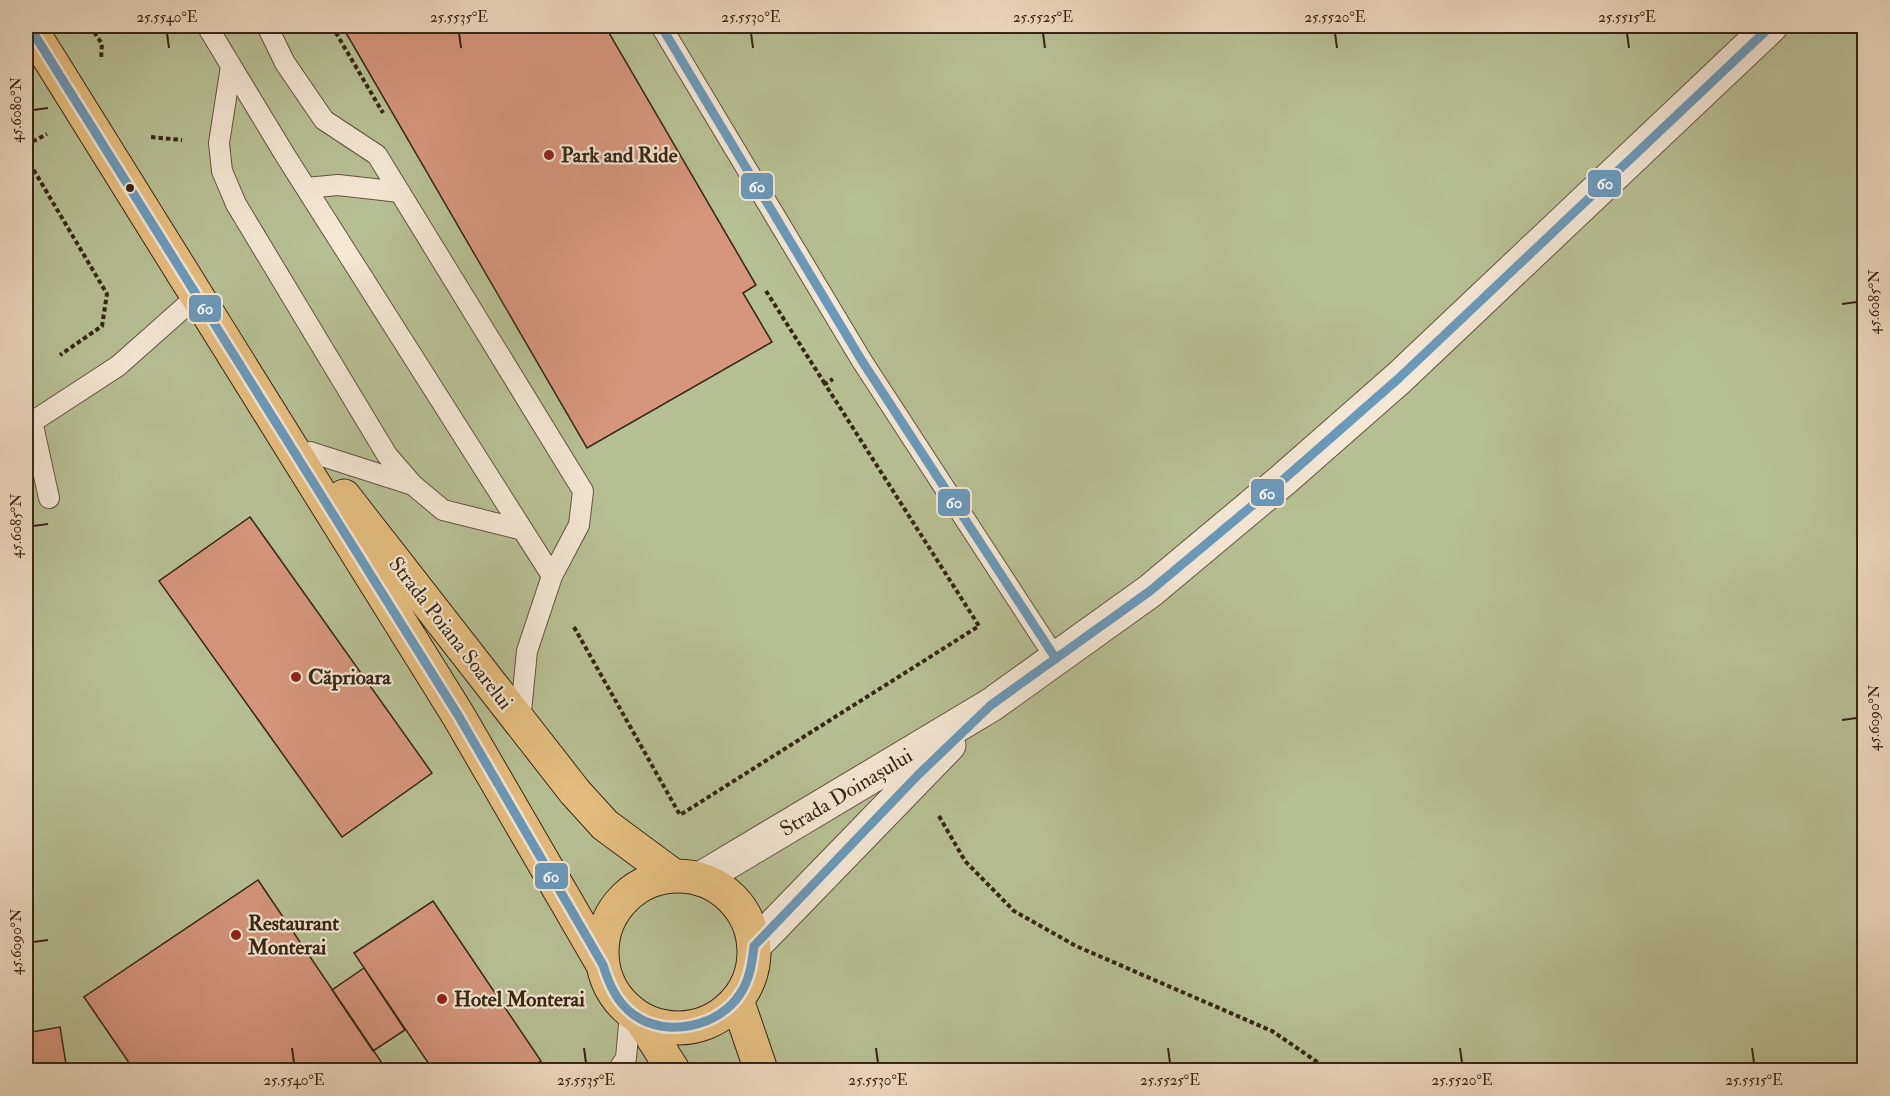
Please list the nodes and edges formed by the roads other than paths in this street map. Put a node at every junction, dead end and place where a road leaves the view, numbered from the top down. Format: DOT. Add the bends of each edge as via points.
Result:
graph roads {
  1 [pos="29,26"];
  2 [pos="207,26"];
  3 [pos="267,26"];
  4 [pos="661,26"];
  5 [pos="1771,26"];
  6 [pos="231,66"];
  7 [pos="306,188"];
  8 [pos="400,192"];
  9 [pos="197,296"];
  10 [pos="246,372"];
  11 [pos="29,424"];
  12 [pos="310,452"];
  13 [pos="413,485"];
  14 [pos="49,498"];
  15 [pos="523,530"];
  16 [pos="552,576"];
  17 [pos="1056,659"];
  18 [pos="991,705"];
  19 [pos="520,721"];
  20 [pos="687,877"];
  21 [pos="754,946"];
  22 [pos="603,965"];
  23 [pos="737,1000"];
  24 [pos="636,1017"];
  25 [pos="618,1071"];
  26 [pos="673,1071"];
  27 [pos="761,1071"];
  1 -- 9 [label="main road, Strada Poiana Soarelui"];
  2 -- 6 [label="lane"];
  3 -- 8 [label="lane" via="285,63 324,120 377,155"];
  4 -- 17 [label="lane" via="862,361"];
  5 -- 17 [label="street, Strada Doinașului" via="1399,378 1150,591"];
  6 -- 7 [label="lane"];
  6 -- 13 [label="lane" via="219,143 222,171 236,204 387,455"];
  7 -- 8 [label="lane" via="338,185"];
  7 -- 15 [label="lane"];
  8 -- 16 [label="lane" via="583,491 579,525"];
  9 -- 10 [label="main road, Strada Poiana Soarelui"];
  9 -- 11 [label="lane" via="118,366"];
  10 -- 12 [label="main road, Strada Poiana Soarelui"];
  10 -- 22 [label="main road, Strada Poiana Soarelui" via="458,715"];
  11 -- 14 [label="lane"];
  12 -- 13 [label="lane"];
  12 -- 19 [label="main road, Strada Poiana Soarelui"];
  13 -- 15 [label="lane" via="442,510"];
  15 -- 16 [label="lane"];
  16 -- 19 [label="lane" via="527,651"];
  17 -- 18 [label="street, Strada Doinașului"];
  18 -- 20 [label="street, Strada Doinașului"];
  18 -- 21 [label="street, Strada Doinașului"];
  19 -- 20 [label="main road, Strada Poiana Soarelui" via="605,825"];
  20 -- 21 [label="main road" via="721,889 738,904 749,923"];
  20 -- 22 [label="main road" via="649,882 627,896 611,915 603,940"];
  21 -- 23 [label="main road" via="751,974"];
  22 -- 24 [label="main road" via="610,985"];
  23 -- 24 [label="main road" via="702,1024 681,1028"];
  23 -- 27 [label="main road"];
  24 -- 25 [label="lane" via="626,1058"];
  24 -- 26 [label="main road"];
}
